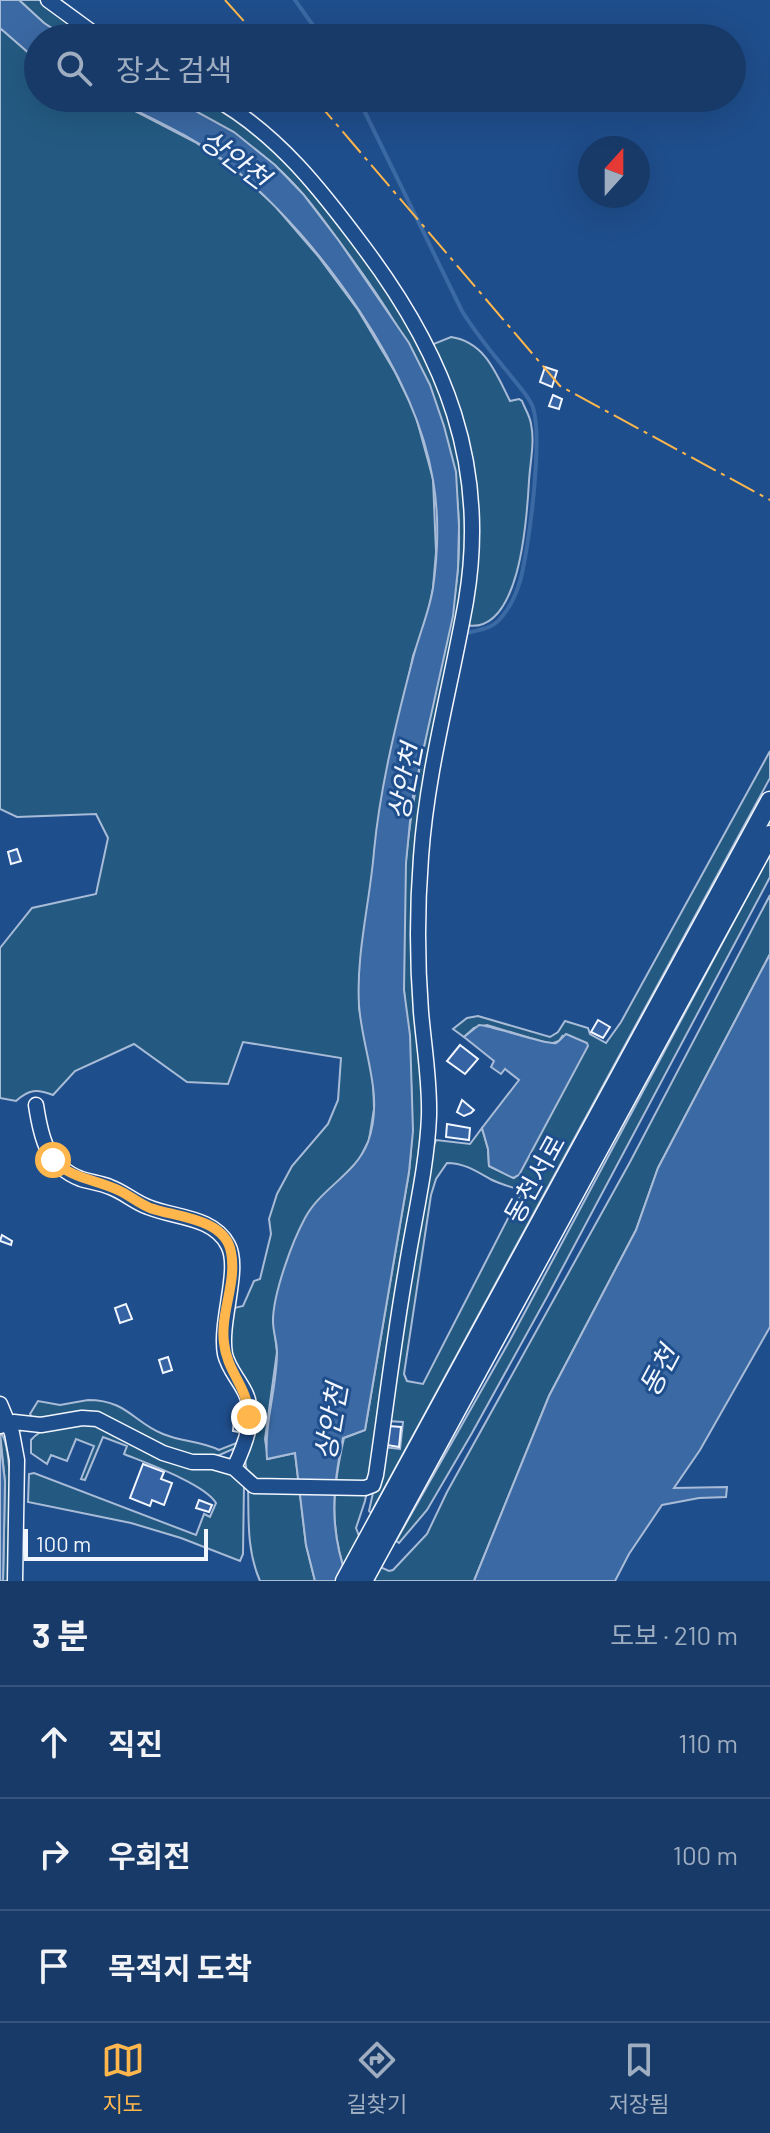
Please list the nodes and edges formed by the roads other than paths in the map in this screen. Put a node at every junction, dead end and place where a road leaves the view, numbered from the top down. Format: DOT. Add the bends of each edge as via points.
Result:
graph roads {
  1 [pos="48,0"];
  2 [pos="81,24"];
  3 [pos="235,112"];
  4 [pos="770,801"];
  5 [pos="770,835"];
  6 [pos="36,1105"];
  7 [pos="0,1404"];
  8 [pos="3,1424"];
  9 [pos="234,1468"];
  10 [pos="15,1581"];
  11 [pos="345,1581"];
  12 [pos="363,1581"];
  1 -- 2 [label="street"];
  3 -- 9 [label="street" via="308,175 400,297 449,396 464,450 471,538 469,578 421,855 418,949 429,1087 427,1138 376,1475 373,1485 365,1488 258,1486"];
  4 -- 11 [label="main road, 동천서로"];
  5 -- 12 [label="main road, 동천서로"];
  6 -- 9 [label="street" via="47,1151 61,1168 115,1188 144,1206 206,1224 227,1241 231,1273 225,1350 248,1401 247,1436"];
  7 -- 8 [label="street"];
  8 -- 9 [label="street" via="97,1419 163,1453"];
  8 -- 10 [label="street" via="17,1460"];
}
